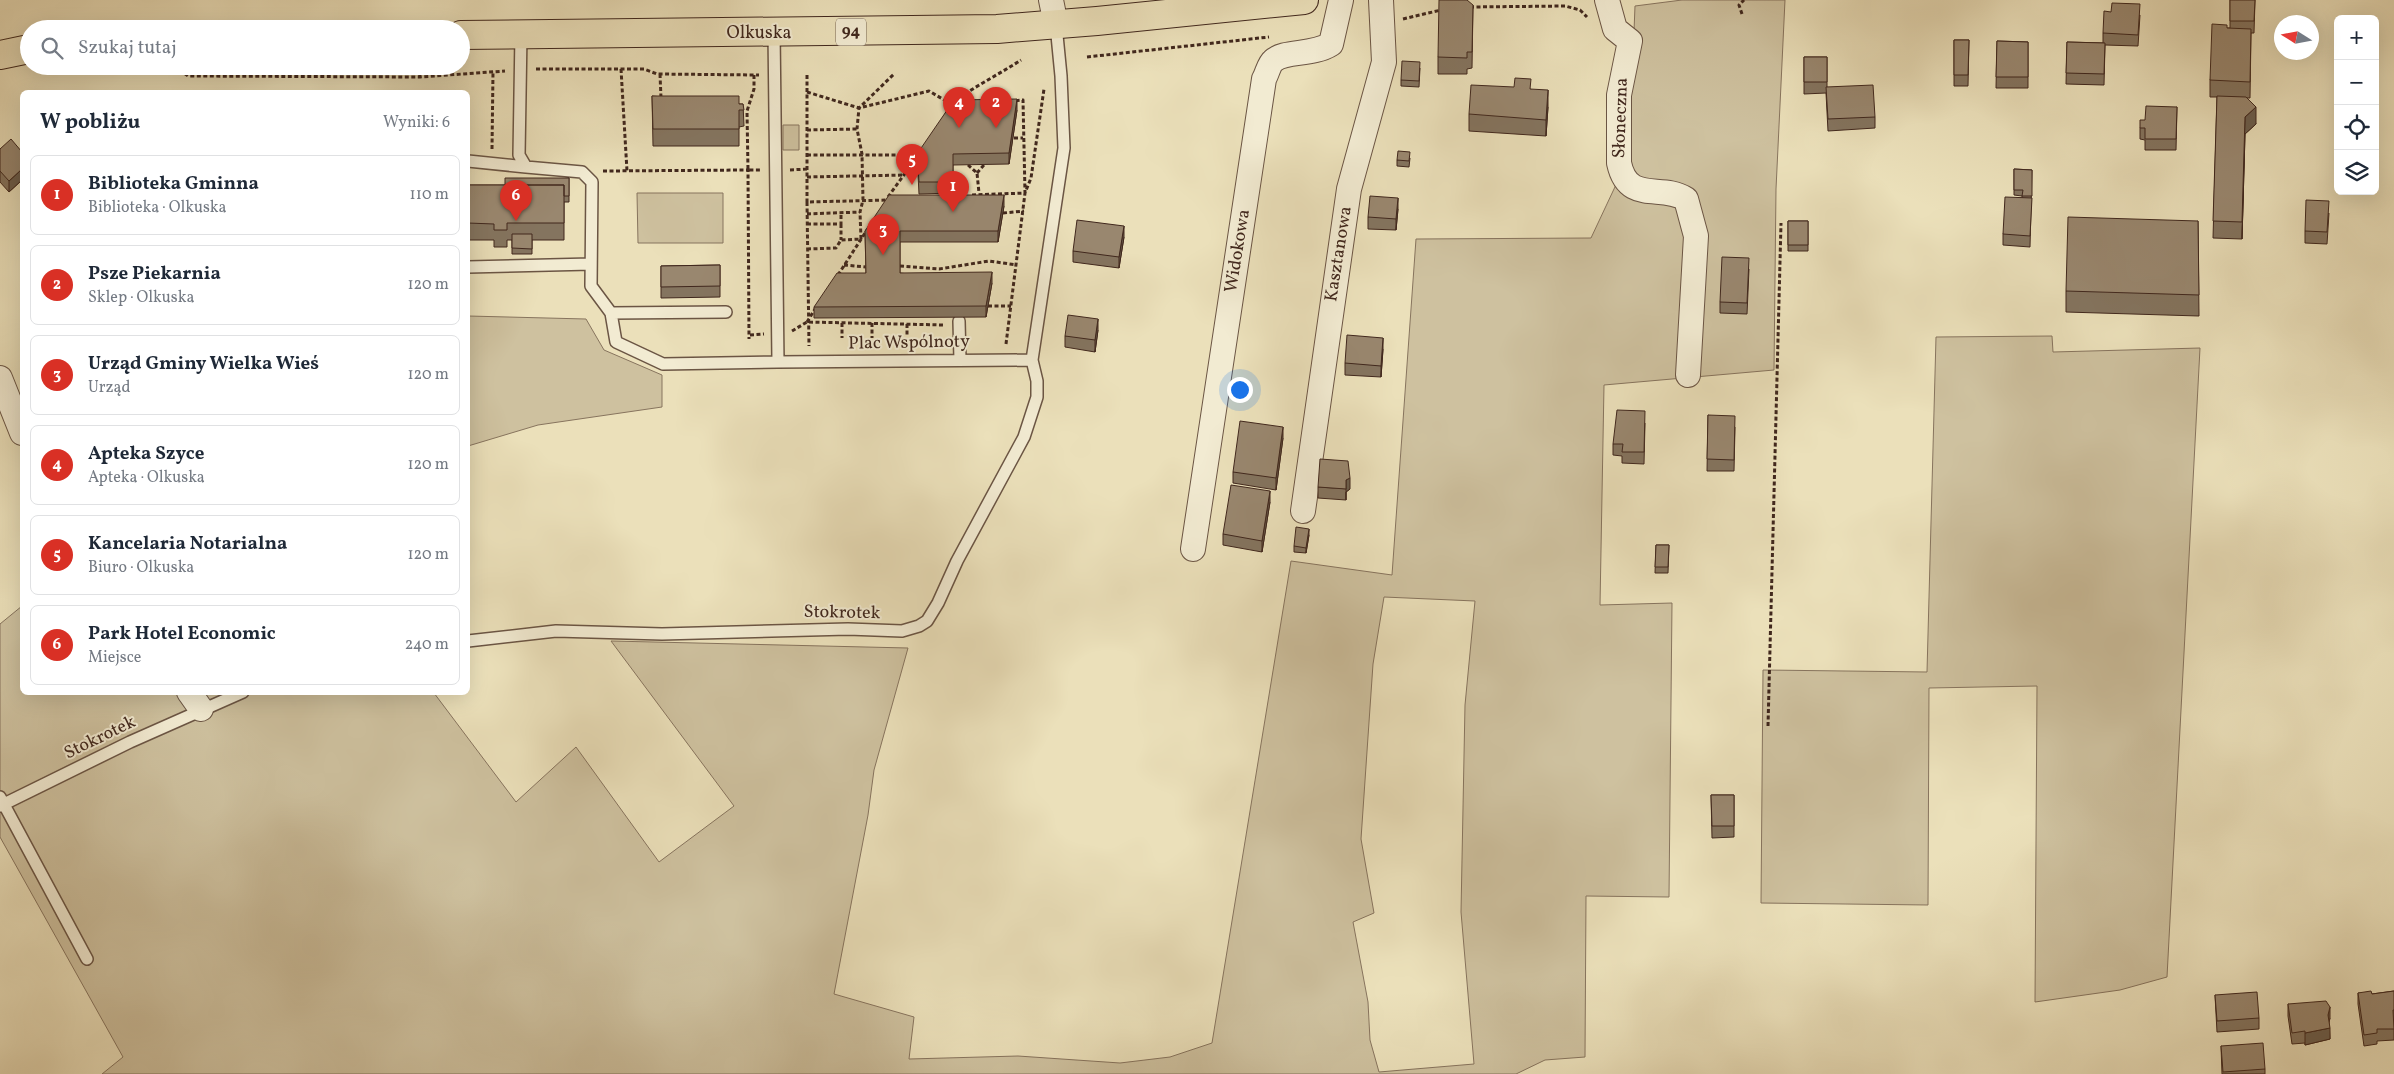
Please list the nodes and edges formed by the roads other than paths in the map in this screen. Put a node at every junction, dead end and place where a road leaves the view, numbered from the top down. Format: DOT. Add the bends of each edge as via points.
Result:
graph roads {
  1 [pos="1304,0"];
  2 [pos="1341,0"];
  3 [pos="1381,0"];
  4 [pos="1607,0"];
  5 [pos="1054,12"];
  6 [pos="774,32"];
  7 [pos="522,34"];
  8 [pos="470,35"];
  9 [pos="20,51"];
  10 [pos="0,55"];
  11 [pos="470,161"];
  12 [pos="526,167"];
  13 [pos="591,264"];
  14 [pos="470,267"];
  15 [pos="611,312"];
  16 [pos="726,312"];
  17 [pos="959,321"];
  18 [pos="960,360"];
  19 [pos="1032,360"];
  20 [pos="778,362"];
  21 [pos="1688,374"];
  22 [pos="0,378"];
  23 [pos="20,428"];
  24 [pos="1303,511"];
  25 [pos="1193,549"];
  26 [pos="470,641"];
  27 [pos="227,695"];
  28 [pos="195,701"];
  29 [pos="2,802"];
  30 [pos="87,959"];
  1 -- 5 [label="main road, 94"];
  2 -- 25 [label="street, Widokowa" via="1331,44 1321,50 1284,54 1272,61 1264,79"];
  3 -- 24 [label="street, Kasztanowa" via="1384,62 1349,189"];
  4 -- 21 [label="street, Słoneczna" via="1615,29 1630,42 1619,95 1618,163 1621,173 1632,186 1642,191 1679,194 1686,199 1694,222 1696,236"];
  5 -- 6 [label="main road, Olkuska / 94" via="928,31"];
  5 -- 19 [label="lane" via="1064,148"];
  6 -- 7 [label="main road, Olkuska / 94"];
  6 -- 20 [label="lane"];
  7 -- 8 [label="main road, Olkuska / 94"];
  7 -- 12 [label="lane" via="519,155"];
  9 -- 10 [label="main road"];
  11 -- 12 [label="lane"];
  12 -- 13 [label="lane" via="582,172 592,182"];
  13 -- 14 [label="lane"];
  13 -- 15 [label="lane" via="591,286"];
  15 -- 16 [label="lane"];
  15 -- 20 [label="lane, Plac Wspólnoty" via="616,342 663,364"];
  17 -- 18 [label="lane"];
  18 -- 19 [label="lane, Plac Wspólnoty"];
  18 -- 20 [label="lane, Plac Wspólnoty"];
  19 -- 26 [label="lane, Stokrotek" via="1037,397 1024,437 938,603 927,621 919,626 902,631 848,629 662,634 556,631"];
  22 -- 23 [label="street"];
  27 -- 28 [label="lane, Stokrotek"];
  28 -- 29 [label="lane, Stokrotek"];
  29 -- 30 [label="lane"];
}
